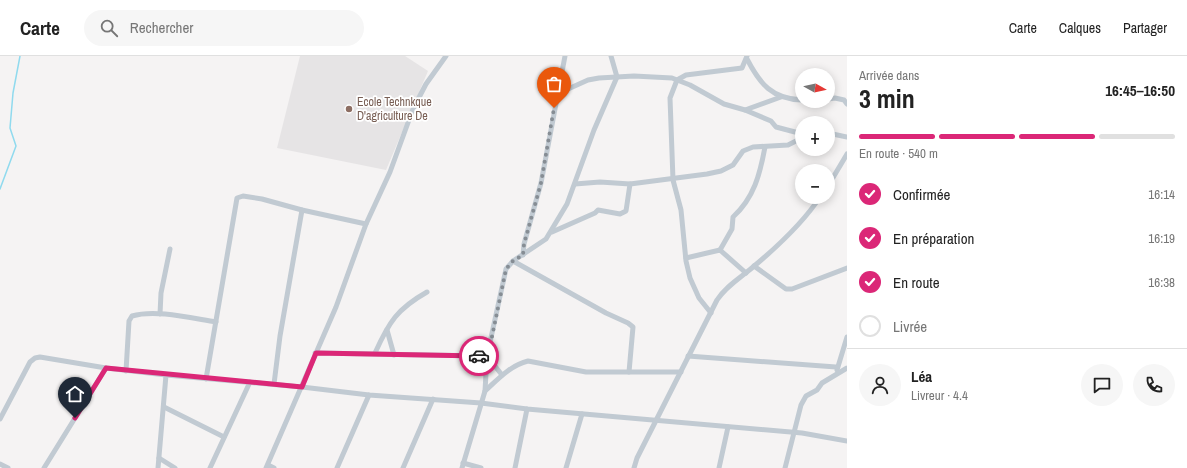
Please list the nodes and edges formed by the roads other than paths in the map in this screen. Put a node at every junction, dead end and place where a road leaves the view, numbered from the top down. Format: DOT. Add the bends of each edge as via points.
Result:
graph roads {
  1 [pos="446,56"];
  2 [pos="564,56"];
  3 [pos="611,56"];
  4 [pos="747,57"];
  5 [pos="617,77"];
  6 [pos="677,80"];
  7 [pos="568,89"];
  8 [pos="781,97"];
  9 [pos="835,98"];
  10 [pos="795,99"];
  11 [pos="847,104"];
  12 [pos="745,110"];
  13 [pos="795,131"];
  14 [pos="835,134"];
  15 [pos="847,137"];
  16 [pos="795,142"];
  17 [pos="765,147"];
  18 [pos="847,154"];
  19 [pos="835,174"];
  20 [pos="673,180"];
  21 [pos="575,184"];
  22 [pos="630,184"];
  23 [pos="815,204"];
  24 [pos="302,210"];
  25 [pos="366,224"];
  26 [pos="552,232"];
  27 [pos="170,249"];
  28 [pos="720,250"];
  29 [pos="523,255"];
  30 [pos="686,258"];
  31 [pos="513,261"];
  32 [pos="754,266"];
  33 [pos="847,268"];
  34 [pos="746,272"];
  35 [pos="427,292"];
  36 [pos="711,313"];
  37 [pos="160,314"];
  38 [pos="216,322"];
  39 [pos="387,330"];
  40 [pos="847,337"];
  41 [pos="316,353"];
  42 [pos="374,353"];
  43 [pos="394,355"];
  44 [pos="488,356"];
  45 [pos="688,356"];
  46 [pos="836,367"];
  47 [pos="106,368"];
  48 [pos="847,368"];
  49 [pos="126,371"];
  50 [pos="629,372"];
  51 [pos="681,372"];
  52 [pos="166,375"];
  53 [pos="502,375"];
  54 [pos="837,375"];
  55 [pos="206,379"];
  56 [pos="250,382"];
  57 [pos="274,384"];
  58 [pos="302,387"];
  59 [pos="485,391"];
  60 [pos="369,395"];
  61 [pos="433,398"];
  62 [pos="481,403"];
  63 [pos="164,407"];
  64 [pos="527,409"];
  65 [pos="582,414"];
  66 [pos="0,419"];
  67 [pos="656,420"];
  68 [pos="728,427"];
  69 [pos="794,434"];
  70 [pos="224,437"];
  71 [pos="847,441"];
  72 [pos="159,458"];
  73 [pos="0,464"];
  74 [pos="267,466"];
  75 [pos="462,466"];
  76 [pos="8,468"];
  77 [pos="44,468"];
  78 [pos="158,468"];
  79 [pos="175,468"];
  80 [pos="210,468"];
  81 [pos="274,468"];
  82 [pos="337,468"];
  83 [pos="403,468"];
  84 [pos="480,468"];
  85 [pos="515,468"];
  86 [pos="566,468"];
  87 [pos="634,468"];
  88 [pos="718,468"];
  89 [pos="785,468"];
  1 -- 25 [label="street" via="426,84 413,109 390,172"];
  2 -- 29 [label="street" via="541,183"];
  3 -- 5 [label="street"];
  4 -- 6 [label="street" via="742,68 696,73"];
  4 -- 8 [label="street" via="762,84"];
  5 -- 6 [label="street"];
  5 -- 7 [label="street" via="588,80"];
  5 -- 21 [label="street" via="594,130"];
  6 -- 12 [label="street" via="724,104"];
  6 -- 20 [label="street" via="670,98"];
  8 -- 10 [label="street"];
  8 -- 12 [label="street"];
  9 -- 11 [label="street" via="844,100"];
  12 -- 13 [label="street" via="771,120 776,127"];
  14 -- 15 [label="street"];
  16 -- 17 [label="street" via="788,145"];
  17 -- 20 [label="street" via="753,147 743,151 733,165 721,171"];
  17 -- 28 [label="street" via="761,172 753,192 733,217 732,229"];
  18 -- 19 [label="street"];
  20 -- 22 [label="street"];
  20 -- 30 [label="street" via="681,210"];
  21 -- 22 [label="street"];
  21 -- 26 [label="street"];
  22 -- 26 [label="street" via="626,211 620,214 598,210"];
  23 -- 32 [label="street"];
  24 -- 25 [label="street"];
  24 -- 38 [label="street" via="262,199 243,196 238,198"];
  24 -- 57 [label="street"];
  25 -- 41 [label="street" via="336,307"];
  26 -- 29 [label="street" via="542,244"];
  27 -- 37 [label="street" via="161,293"];
  28 -- 30 [label="street"];
  28 -- 34 [label="street"];
  29 -- 31 [label="street"];
  30 -- 36 [label="street" via="698,298"];
  31 -- 44 [label="street" via="506,269"];
  31 -- 50 [label="street" via="628,323 632,327"];
  32 -- 33 [label="street" via="786,289"];
  32 -- 34 [label="street"];
  34 -- 36 [label="street" via="723,290"];
  35 -- 39 [label="street" via="401,309"];
  36 -- 45 [label="street"];
  37 -- 38 [label="street"];
  37 -- 49 [label="street" via="140,314 132,316 129,321"];
  38 -- 55 [label="street"];
  39 -- 42 [label="street"];
  39 -- 43 [label="street"];
  40 -- 46 [label="street"];
  41 -- 42 [label="street"];
  41 -- 58 [label="street"];
  42 -- 43 [label="street"];
  43 -- 44 [label="street"];
  44 -- 53 [label="street"];
  44 -- 59 [label="street"];
  45 -- 46 [label="street"];
  45 -- 51 [label="street"];
  46 -- 54 [label="street"];
  47 -- 49 [label="street"];
  47 -- 66 [label="street" via="50,358 35,358 30,362"];
  47 -- 77 [label="street"];
  48 -- 54 [label="street"];
  49 -- 52 [label="street"];
  50 -- 51 [label="street"];
  50 -- 53 [label="street" via="586,372 528,361 519,363"];
  51 -- 67 [label="street"];
  52 -- 55 [label="street"];
  52 -- 63 [label="street"];
  53 -- 59 [label="street"];
  54 -- 69 [label="street" via="822,382 817,390 806,396 801,405"];
  55 -- 56 [label="street"];
  56 -- 57 [label="street"];
  56 -- 70 [label="street"];
  57 -- 58 [label="street"];
  58 -- 60 [label="street"];
  58 -- 74 [label="street"];
  59 -- 62 [label="street"];
  60 -- 61 [label="street"];
  60 -- 82 [label="street"];
  61 -- 62 [label="street"];
  61 -- 83 [label="street"];
  62 -- 64 [label="street"];
  62 -- 75 [label="street"];
  63 -- 70 [label="street"];
  63 -- 72 [label="street"];
  64 -- 65 [label="street"];
  64 -- 85 [label="street"];
  65 -- 67 [label="street"];
  65 -- 86 [label="street"];
  67 -- 68 [label="street"];
  67 -- 87 [label="street"];
  68 -- 69 [label="street"];
  68 -- 88 [label="street"];
  69 -- 71 [label="street" via="802,433"];
  69 -- 89 [label="street"];
  70 -- 80 [label="street"];
  72 -- 78 [label="street"];
  72 -- 79 [label="street"];
  73 -- 76 [label="street"];
  74 -- 81 [label="street"];
  75 -- 84 [label="street"];
}
